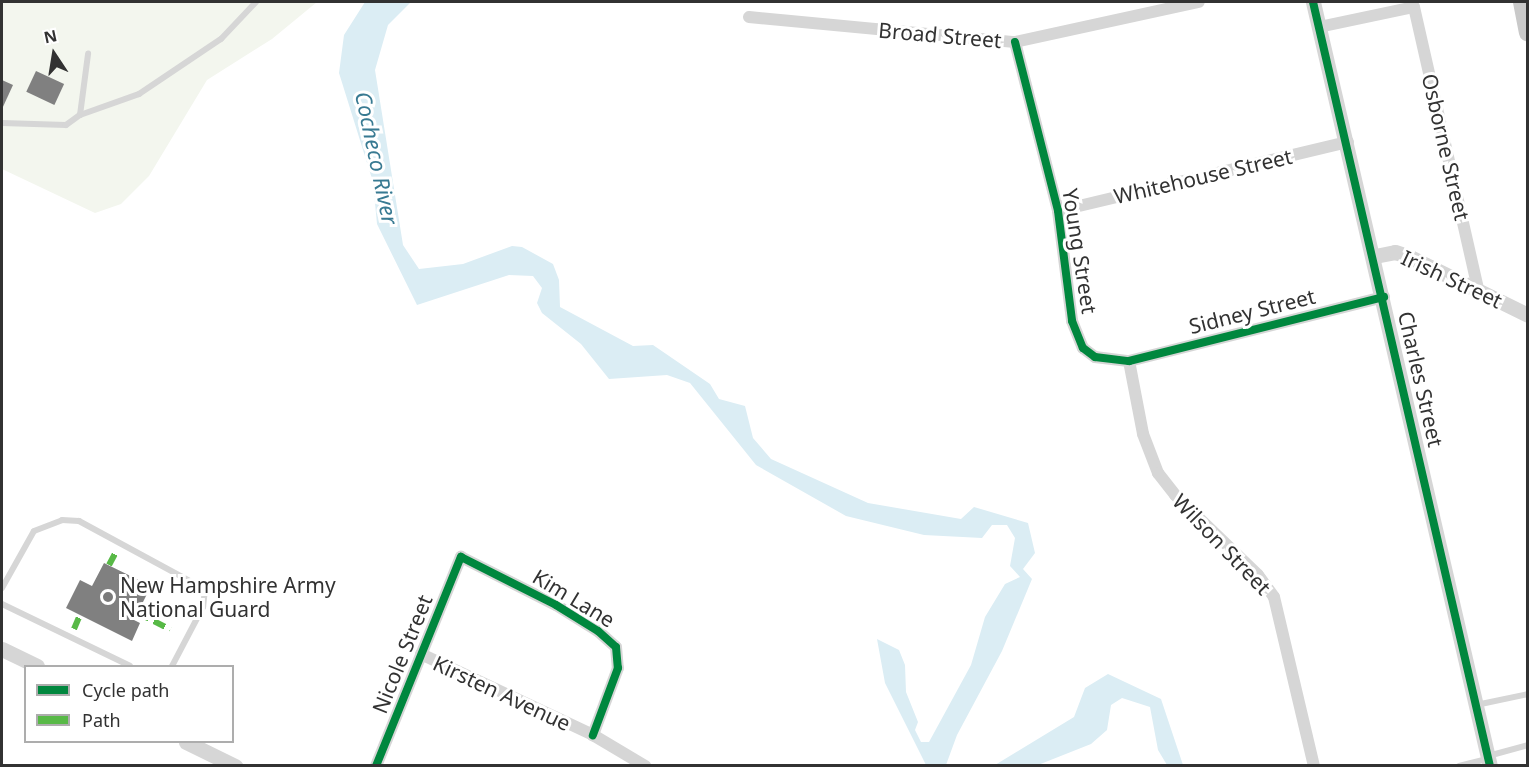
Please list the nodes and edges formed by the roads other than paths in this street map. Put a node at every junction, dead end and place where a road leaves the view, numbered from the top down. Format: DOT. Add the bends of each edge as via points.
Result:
graph roads {
  1 [pos="256,2"];
  2 [pos="1199,2"];
  3 [pos="1313,2"];
  4 [pos="1522,2"];
  5 [pos="749,17"];
  6 [pos="1319,27"];
  7 [pos="1527,32"];
  8 [pos="1015,42"];
  9 [pos="88,54"];
  10 [pos="80,115"];
  11 [pos="2,123"];
  12 [pos="1348,142"];
  13 [pos="1058,211"];
  14 [pos="1375,256"];
  15 [pos="1478,288"];
  16 [pos="1384,297"];
  17 [pos="1527,315"];
  18 [pos="1129,361"];
  19 [pos="461,556"];
  20 [pos="2,588"];
  21 [pos="2,604"];
  22 [pos="2,649"];
  23 [pos="421,654"];
  24 [pos="35,665"];
  25 [pos="128,665"];
  26 [pos="173,665"];
  27 [pos="1527,694"];
  28 [pos="1476,705"];
  29 [pos="593,735"];
  30 [pos="190,743"];
  31 [pos="1527,745"];
  32 [pos="1489,760"];
  33 [pos="235,765"];
  34 [pos="376,765"];
  35 [pos="645,765"];
  36 [pos="1314,765"];
  37 [pos="1459,765"];
  1 -- 10 [label="lane" via="233,29 176,72 139,93"];
  2 -- 8 [label="street, Broad Street"];
  3 -- 6 [label="street, Charles Street"];
  4 -- 7 [label="main road"];
  5 -- 8 [label="street, Broad Street"];
  6 -- 12 [label="street, Charles Street"];
  6 -- 15 [label="street, Osborne Street" via="1414,7"];
  8 -- 13 [label="street, Young Street"];
  9 -- 10 [label="lane"];
  10 -- 11 [label="lane" via="56,127"];
  12 -- 13 [label="street, Whitehouse Street"];
  12 -- 14 [label="street, Charles Street"];
  13 -- 18 [label="street, Young Street" via="1077,335 1083,348 1095,357"];
  14 -- 15 [label="street, Irish Street" via="1395,252"];
  14 -- 16 [label="street, Charles Street"];
  15 -- 17 [label="street, Irish Street"];
  16 -- 18 [label="street, Sidney Street"];
  16 -- 28 [label="street, Charles Street"];
  18 -- 36 [label="street, Wilson Street" via="1143,434 1158,473 1175,495 1258,575 1274,597"];
  19 -- 23 [label="street, Nicole Street"];
  19 -- 29 [label="street, Kim Lane" via="556,604 616,647 617,674"];
  20 -- 26 [label="lane" via="34,531 62,520 79,521 202,585 206,594 203,607"];
  21 -- 25 [label="lane" via="9,604"];
  22 -- 24 [label="street"];
  23 -- 29 [label="street, Kirsten Avenue"];
  23 -- 34 [label="street, Nicole Street"];
  27 -- 28 [label="lane"];
  28 -- 32 [label="street, Charles Street"];
  29 -- 35 [label="street, Kirsten Avenue"];
  30 -- 33 [label="street"];
  31 -- 32 [label="lane"];
  32 -- 37 [label="lane"];
}
